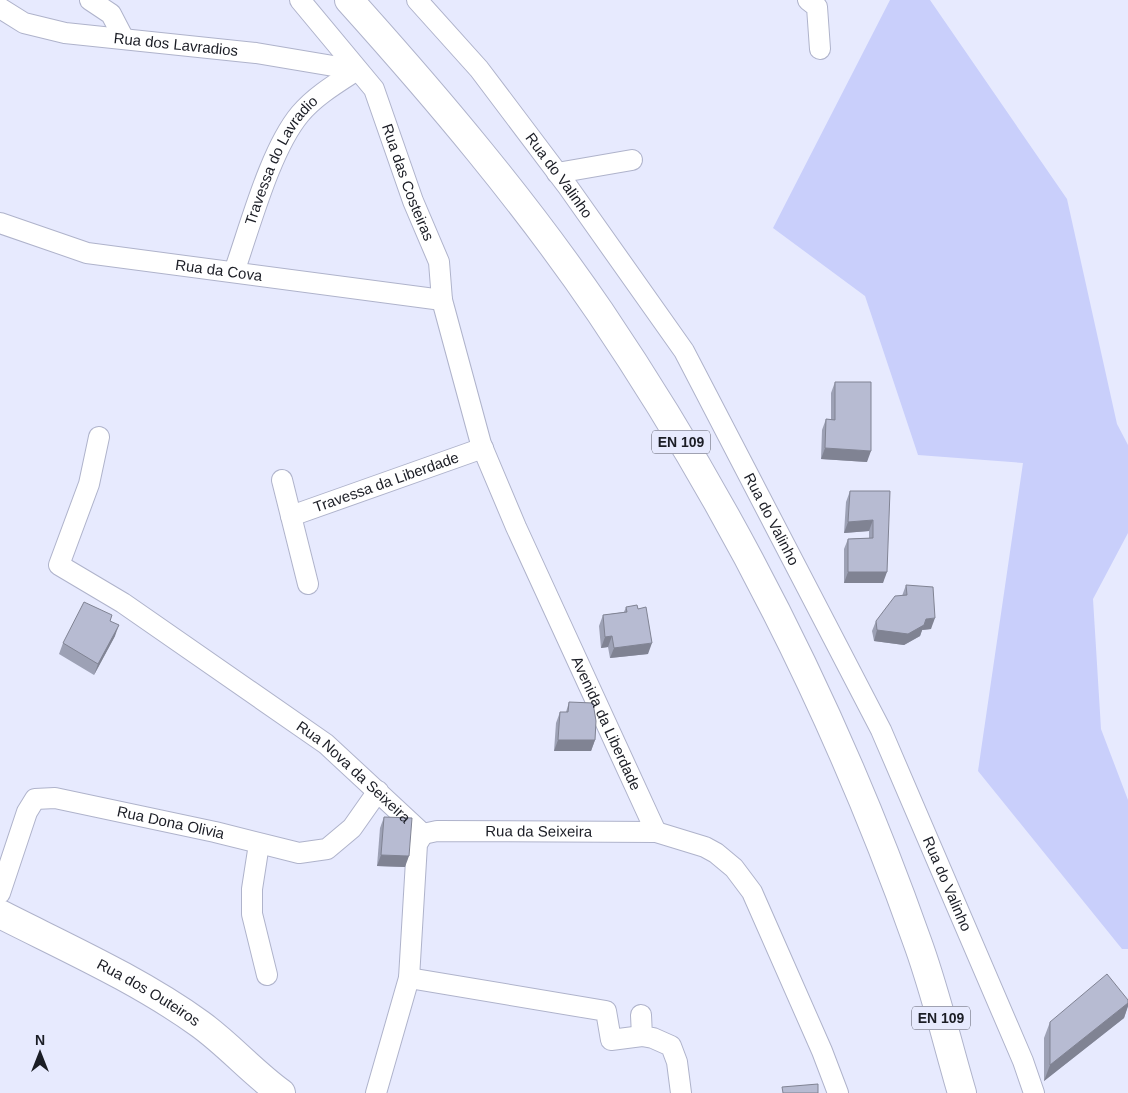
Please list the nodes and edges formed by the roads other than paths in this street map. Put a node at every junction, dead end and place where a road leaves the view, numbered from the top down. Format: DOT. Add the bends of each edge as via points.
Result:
graph roads {
  1 [pos="90,0"];
  2 [pos="300,0"];
  3 [pos="349,0"];
  4 [pos="417,0"];
  5 [pos="808,0"];
  6 [pos="0,8"];
  7 [pos="124,39"];
  8 [pos="820,49"];
  9 [pos="357,70"];
  10 [pos="632,160"];
  11 [pos="557,173"];
  12 [pos="0,223"];
  13 [pos="234,272"];
  14 [pos="442,300"];
  15 [pos="99,437"];
  16 [pos="483,448"];
  17 [pos="282,480"];
  18 [pos="291,516"];
  19 [pos="308,584"];
  20 [pos="378,791"];
  21 [pos="656,832"];
  22 [pos="423,834"];
  23 [pos="259,844"];
  24 [pos="0,894"];
  25 [pos="0,914"];
  26 [pos="267,975"];
  27 [pos="409,978"];
  28 [pos="641,1015"];
  29 [pos="642,1036"];
  30 [pos="281,1093"];
  31 [pos="376,1093"];
  32 [pos="682,1093"];
  33 [pos="838,1093"];
  34 [pos="962,1093"];
  35 [pos="1034,1093"];
  1 -- 7 [label="street" via="111,14"];
  2 -- 9 [label="street, Rua das Costeiras"];
  3 -- 34 [label="main road, EN 109" via="431,92 594,304 673,427 733,532 834,732 918,943"];
  4 -- 11 [label="street, Rua do Valinho" via="479,69"];
  5 -- 8 [label="street" via="817,8"];
  6 -- 7 [label="street, Rua dos Lavradios" via="24,23 65,33"];
  7 -- 9 [label="street, Rua dos Lavradios" via="256,53"];
  9 -- 13 [label="street, Travessa do Lavradio" via="327,89 299,115 275,157"];
  9 -- 14 [label="street, Rua das Costeiras" via="374,89 413,201 439,262"];
  10 -- 11 [label="street"];
  11 -- 35 [label="street, Rua do Valinho" via="684,351 769,512 881,730 1023,1060"];
  12 -- 13 [label="street, Rua da Cova" via="87,253"];
  13 -- 14 [label="street, Rua da Cova"];
  14 -- 16 [label="street, Avenida da Liberdade"];
  15 -- 20 [label="street, Rua Nova da Seixeira" via="89,484 60,565 123,603 326,744"];
  16 -- 18 [label="street, Travessa da Liberdade"];
  16 -- 21 [label="street, Avenida da Liberdade"];
  17 -- 18 [label="street"];
  18 -- 19 [label="street"];
  20 -- 22 [label="street, Rua Nova da Seixeira"];
  20 -- 23 [label="street, Rua Dona Olivia" via="352,828 327,849 299,853"];
  21 -- 22 [label="street, Rua da Seixeira" via="437,831"];
  21 -- 33 [label="street" via="704,847 724,859 743,879 758,904"];
  22 -- 27 [label="street, Rua Nova da Seixeira" via="417,844"];
  23 -- 24 [label="street, Rua Dona Olivia" via="55,798 35,799 30,805"];
  23 -- 26 [label="street" via="252,914"];
  25 -- 30 [label="main road, Rua dos Outeiros" via="143,988 184,1014 214,1035"];
  27 -- 29 [label="street" via="606,1011 611,1040"];
  27 -- 31 [label="street, Rua Nova da Seixeira"];
  28 -- 29 [label="street"];
  29 -- 32 [label="street" via="671,1046"];
}
